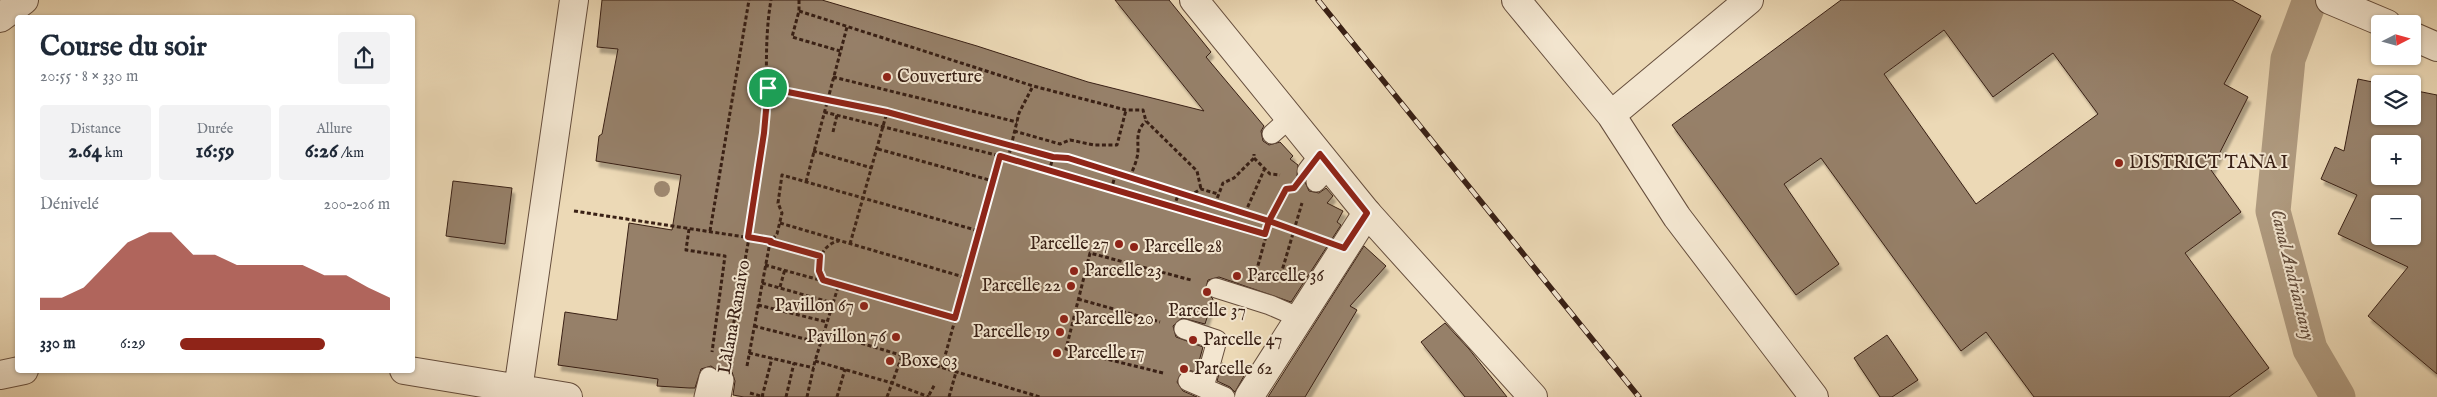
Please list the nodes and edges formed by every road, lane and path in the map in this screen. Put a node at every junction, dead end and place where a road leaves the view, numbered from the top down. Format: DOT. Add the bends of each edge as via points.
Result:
graph roads {
  1 [pos="574,0"];
  2 [pos="749,0"];
  3 [pos="771,0"];
  4 [pos="799,0"];
  5 [pos="1194,0"];
  6 [pos="1516,0"];
  7 [pos="1749,0"];
  8 [pos="2330,0"];
  9 [pos="799,12"];
  10 [pos="2371,17"];
  11 [pos="847,27"];
  12 [pos="2421,40"];
  13 [pos="2437,47"];
  14 [pos="840,51"];
  15 [pos="833,77"];
  16 [pos="1033,86"];
  17 [pos="768,88"];
  18 [pos="828,99"];
  19 [pos="1126,110"];
  20 [pos="824,112"];
  21 [pos="887,112"];
  22 [pos="837,115"];
  23 [pos="1611,115"];
  24 [pos="1146,121"];
  25 [pos="1017,122"];
  26 [pos="883,128"];
  27 [pos="1014,131"];
  28 [pos="833,132"];
  29 [pos="1011,146"];
  30 [pos="878,149"];
  31 [pos="813,151"];
  32 [pos="1000,156"];
  33 [pos="1053,157"];
  34 [pos="1008,159"];
  35 [pos="872,168"];
  36 [pos="1266,168"];
  37 [pos="1318,168"];
  38 [pos="1049,172"];
  39 [pos="1116,173"];
  40 [pos="1280,175"];
  41 [pos="1130,177"];
  42 [pos="993,181"];
  43 [pos="806,182"];
  44 [pos="1201,189"];
  45 [pos="1111,190"];
  46 [pos="1179,192"];
  47 [pos="1218,194"];
  48 [pos="1188,196"];
  49 [pos="863,199"];
  50 [pos="1215,204"];
  51 [pos="544,206"];
  52 [pos="1174,208"];
  53 [pos="1246,213"];
  54 [pos="1367,213"];
  55 [pos="1269,221"];
  56 [pos="780,223"];
  57 [pos="689,228"];
  58 [pos="1294,230"];
  59 [pos="710,231"];
  60 [pos="979,231"];
  61 [pos="1265,234"];
  62 [pos="748,237"];
  63 [pos="839,241"];
  64 [pos="771,242"];
  65 [pos="850,244"];
  66 [pos="1344,248"];
  67 [pos="820,256"];
  68 [pos="765,265"];
  69 [pos="785,269"];
  70 [pos="967,278"];
  71 [pos="823,280"];
  72 [pos="1198,282"];
  73 [pos="762,283"];
  74 [pos="838,284"];
  75 [pos="780,287"];
  76 [pos="1216,288"];
  77 [pos="1249,298"];
  78 [pos="1078,299"];
  79 [pos="833,303"];
  80 [pos="758,305"];
  81 [pos="1270,305"];
  82 [pos="955,318"];
  83 [pos="1300,318"];
  84 [pos="827,322"];
  85 [pos="754,326"];
  86 [pos="1184,329"];
  87 [pos="824,332"];
  88 [pos="821,343"];
  89 [pos="749,353"];
  90 [pos="902,356"];
  91 [pos="772,358"];
  92 [pos="815,361"];
  93 [pos="794,363"];
  94 [pos="814,368"];
  95 [pos="942,368"];
  96 [pos="845,369"];
  97 [pos="15,372"];
  98 [pos="415,372"];
  99 [pos="746,372"];
  100 [pos="956,372"];
  101 [pos="0,375"];
  102 [pos="1188,381"];
  103 [pos="892,383"];
  104 [pos="935,384"];
  105 [pos="718,385"];
  106 [pos="743,391"];
  107 [pos="518,394"];
  108 [pos="929,396"];
  109 [pos="568,397"];
  110 [pos="704,397"];
  111 [pos="763,397"];
  112 [pos="786,397"];
  113 [pos="807,397"];
  114 [pos="837,397"];
  115 [pos="887,397"];
  116 [pos="949,397"];
  117 [pos="1040,397"];
  118 [pos="1225,397"];
  119 [pos="1249,397"];
  120 [pos="1534,397"];
  121 [pos="1814,397"];
  1 -- 51 [label="street"];
  2 -- 59 [label="path"];
  3 -- 17 [label="path, Làlana Ranaivo" via="765,49"];
  4 -- 9 [label="path"];
  5 -- 37 [label="street" via="1281,126"];
  6 -- 23 [label="street"];
  7 -- 23 [label="street"];
  8 -- 10 [label="street"];
  9 -- 11 [label="path"];
  9 -- 14 [label="path" via="792,37"];
  11 -- 14 [label="path"];
  11 -- 16 [label="path"];
  12 -- 13 [label="street"];
  14 -- 15 [label="path"];
  15 -- 18 [label="path"];
  15 -- 25 [label="path"];
  16 -- 19 [label="path"];
  16 -- 25 [label="path" via="1022,103"];
  17 -- 18 [label="path"];
  17 -- 62 [label="path, Làlana Ranaivo"];
  18 -- 20 [label="path"];
  18 -- 21 [label="path"];
  19 -- 24 [label="path" via="1143,110"];
  19 -- 27 [label="path" via="1117,145 1070,140 1060,144"];
  20 -- 22 [label="path"];
  20 -- 31 [label="path"];
  21 -- 26 [label="path"];
  21 -- 29 [label="path"];
  22 -- 26 [label="path"];
  22 -- 28 [label="path"];
  23 -- 121 [label="street" via="1677,216"];
  24 -- 41 [label="path" via="1137,139 1138,151"];
  24 -- 44 [label="path" via="1197,171"];
  25 -- 27 [label="path"];
  26 -- 30 [label="path"];
  26 -- 32 [label="path"];
  27 -- 29 [label="path"];
  29 -- 33 [label="path"];
  29 -- 34 [label="path"];
  30 -- 35 [label="path"];
  30 -- 42 [label="path"];
  31 -- 35 [label="path"];
  31 -- 43 [label="path"];
  32 -- 34 [label="path"];
  32 -- 42 [label="path"];
  33 -- 38 [label="path"];
  33 -- 39 [label="path" via="1068,158"];
  34 -- 38 [label="path"];
  35 -- 49 [label="path"];
  36 -- 40 [label="path" via="1272,175"];
  36 -- 47 [label="path" via="1254,158 1234,178 1223,183"];
  36 -- 53 [label="path"];
  37 -- 54 [label="street"];
  37 -- 55 [label="path" via="1294,188 1286,189"];
  38 -- 45 [label="path"];
  39 -- 41 [label="path"];
  39 -- 45 [label="path"];
  41 -- 46 [label="path"];
  42 -- 60 [label="path"];
  43 -- 49 [label="path"];
  43 -- 56 [label="path" via="782,175 778,203 782,213"];
  44 -- 47 [label="path"];
  44 -- 48 [label="path"];
  45 -- 52 [label="path"];
  46 -- 48 [label="path"];
  46 -- 52 [label="path"];
  47 -- 50 [label="path"];
  48 -- 50 [label="path"];
  49 -- 60 [label="path"];
  49 -- 65 [label="path"];
  50 -- 53 [label="path"];
  51 -- 57 [label="path"];
  51 -- 107 [label="street"];
  52 -- 61 [label="path"];
  53 -- 55 [label="path"];
  54 -- 66 [label="street"];
  54 -- 120 [label="street"];
  55 -- 58 [label="path"];
  55 -- 61 [label="path"];
  56 -- 63 [label="path"];
  56 -- 64 [label="path"];
  57 -- 59 [label="path"];
  57 -- 105 [label="path" via="687,250 724,256"];
  58 -- 66 [label="path"];
  58 -- 81 [label="path"];
  59 -- 62 [label="path"];
  60 -- 70 [label="path"];
  61 -- 77 [label="path"];
  62 -- 64 [label="path"];
  62 -- 105 [label="path, Làlana Ranaivo"];
  63 -- 65 [label="path"];
  63 -- 67 [label="path" via="827,246"];
  64 -- 67 [label="path"];
  64 -- 68 [label="path"];
  65 -- 70 [label="path"];
  66 -- 83 [label="street"];
  67 -- 71 [label="path" via="819,271"];
  68 -- 69 [label="path"];
  68 -- 73 [label="path"];
  69 -- 71 [label="path"];
  69 -- 75 [label="path"];
  70 -- 82 [label="path"];
  71 -- 74 [label="path"];
  72 -- 78 [label="path" via="1090,253"];
  73 -- 75 [label="path"];
  73 -- 80 [label="path"];
  74 -- 79 [label="path"];
  74 -- 82 [label="path"];
  75 -- 79 [label="path"];
  76 -- 77 [label="lane"];
  77 -- 81 [label="lane"];
  78 -- 86 [label="path"];
  78 -- 102 [label="path" via="1066,349"];
  79 -- 84 [label="path"];
  80 -- 84 [label="path"];
  80 -- 85 [label="path"];
  81 -- 83 [label="lane"];
  82 -- 95 [label="path"];
  83 -- 119 [label="street"];
  84 -- 87 [label="path"];
  85 -- 88 [label="path"];
  85 -- 89 [label="path"];
  86 -- 102 [label="lane" via="1217,340"];
  87 -- 88 [label="path"];
  87 -- 90 [label="path"];
  88 -- 92 [label="path"];
  89 -- 91 [label="path"];
  89 -- 99 [label="path"];
  90 -- 95 [label="path"];
  90 -- 103 [label="path"];
  91 -- 93 [label="path"];
  91 -- 111 [label="path"];
  92 -- 94 [label="path"];
  92 -- 96 [label="path"];
  93 -- 94 [label="path"];
  93 -- 112 [label="path"];
  94 -- 113 [label="path"];
  95 -- 100 [label="path"];
  96 -- 103 [label="path"];
  96 -- 114 [label="path"];
  97 -- 101 [label="street"];
  98 -- 107 [label="street"];
  100 -- 116 [label="path"];
  100 -- 117 [label="path"];
  102 -- 118 [label="lane"];
  103 -- 108 [label="path"];
  103 -- 115 [label="path"];
  104 -- 108 [label="path"];
  105 -- 110 [label="lane"];
  106 -- 111 [label="path"];
  107 -- 109 [label="street"];
}
